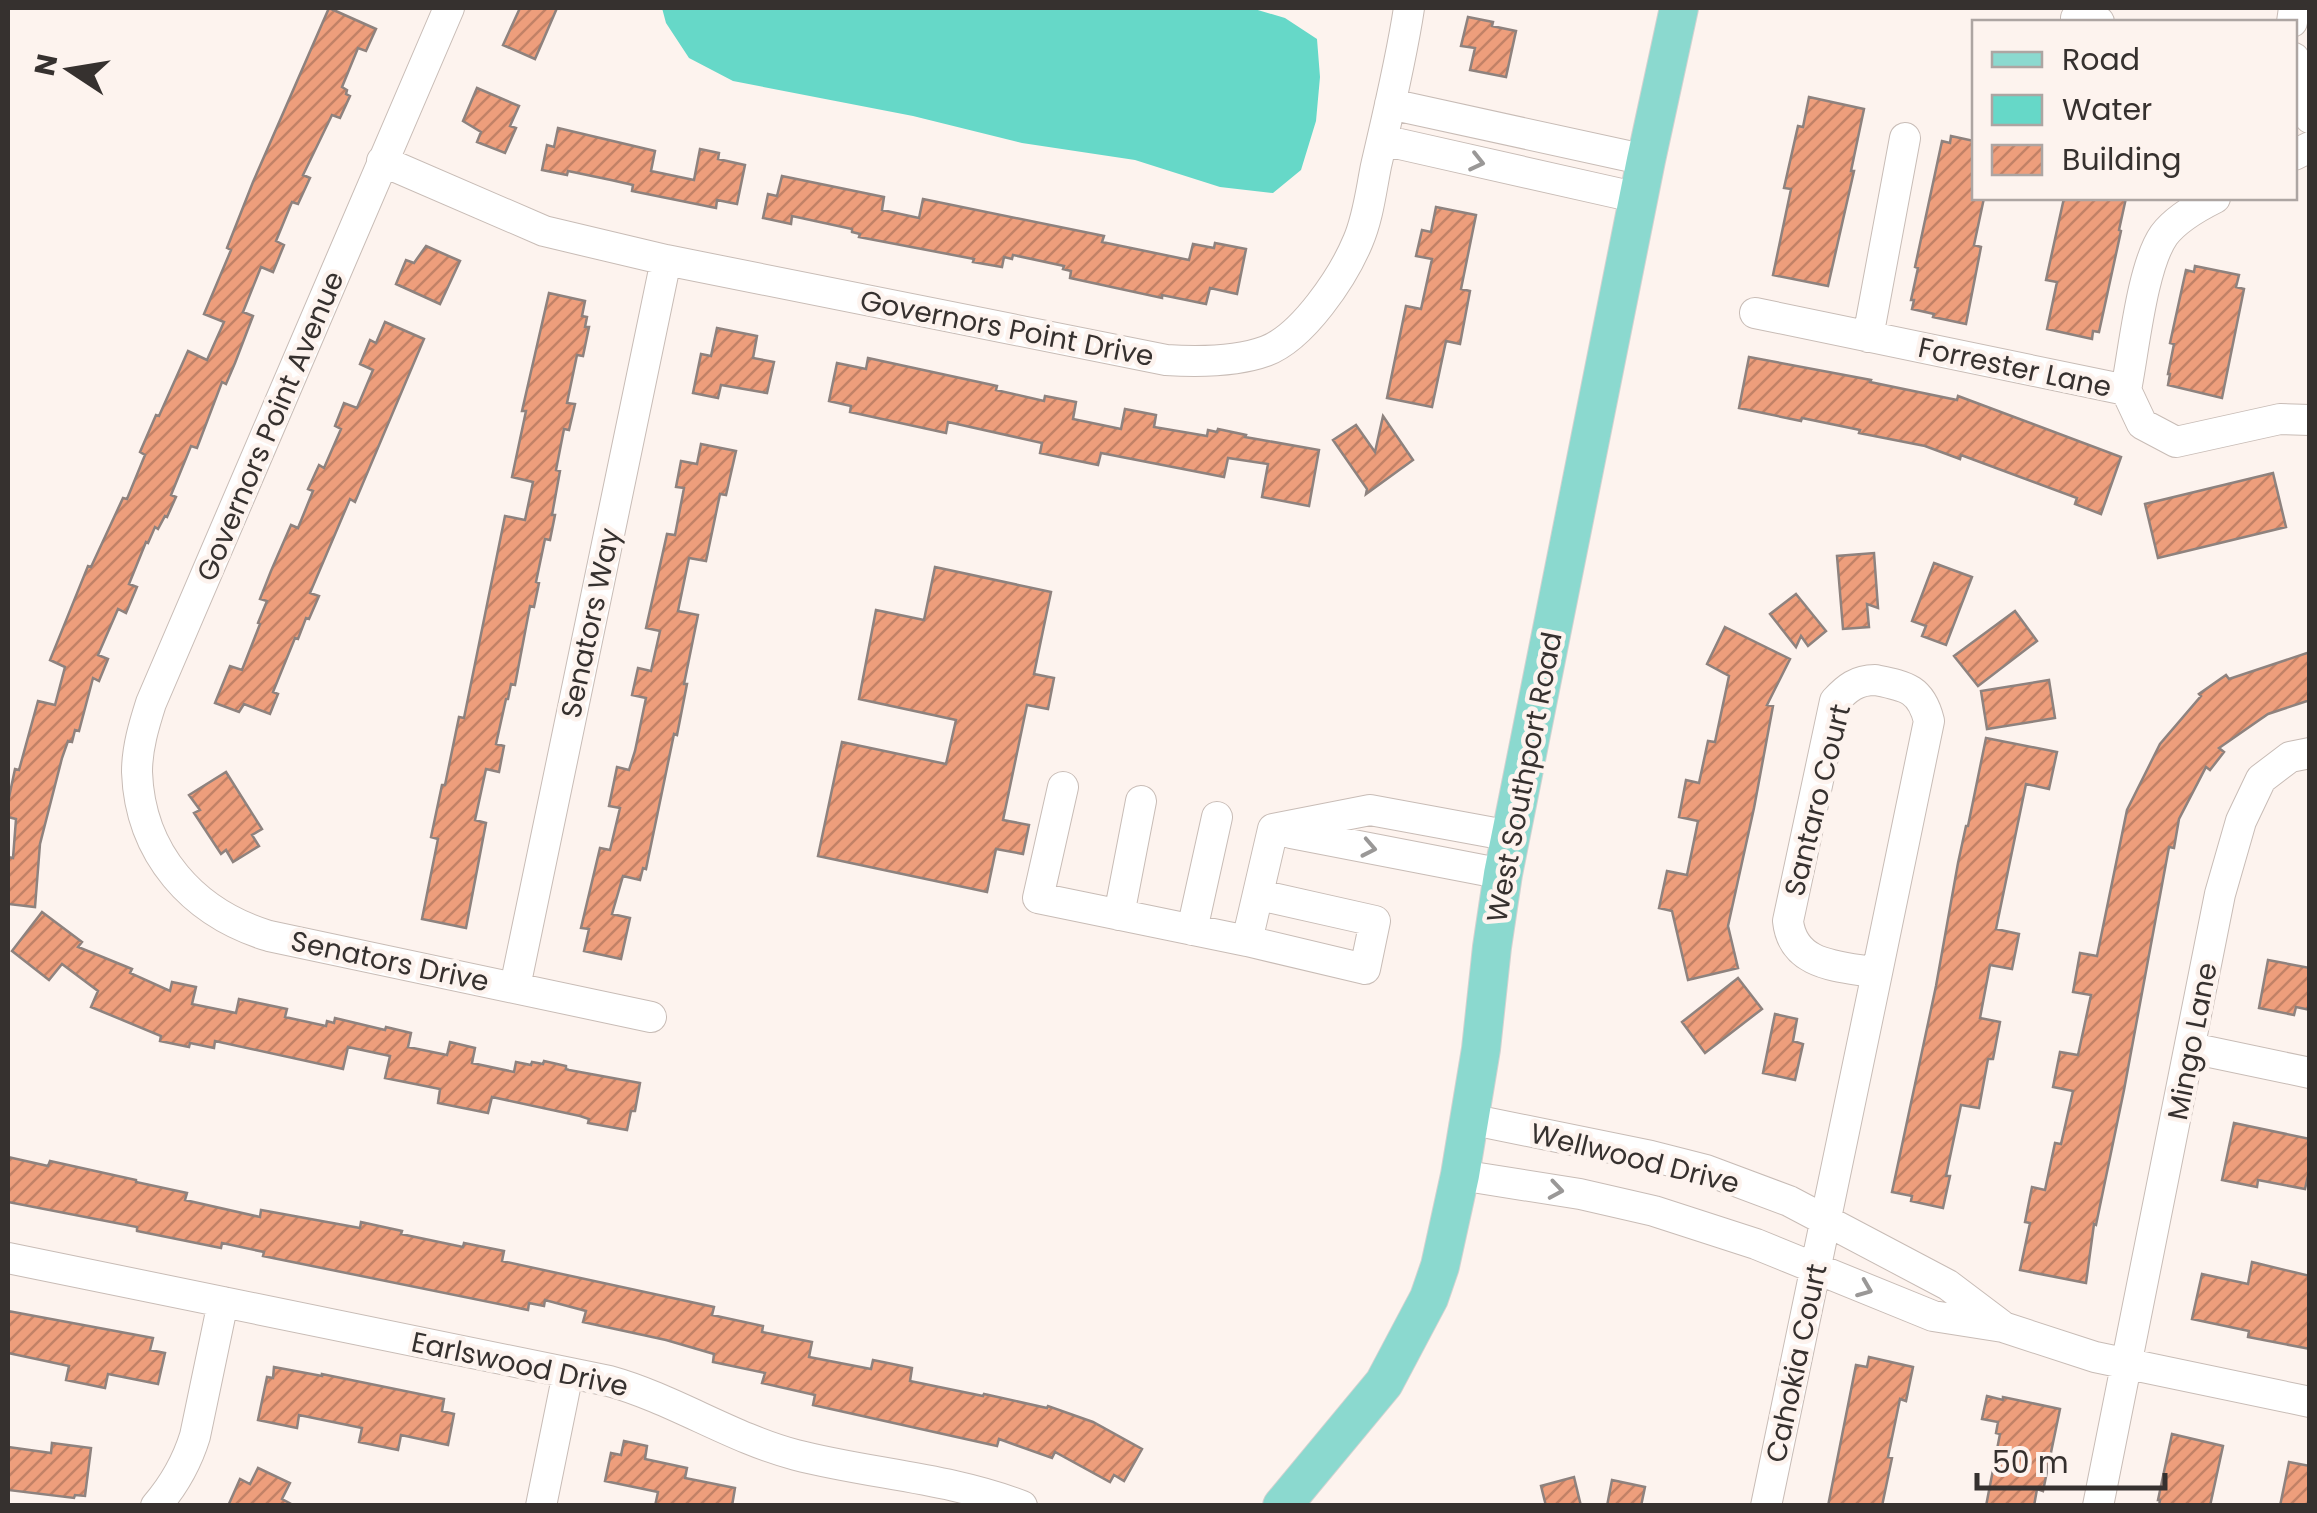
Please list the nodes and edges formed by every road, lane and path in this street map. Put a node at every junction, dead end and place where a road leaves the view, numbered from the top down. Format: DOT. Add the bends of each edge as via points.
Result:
graph roads {
  1 [pos="449,8"];
  2 [pos="1408,8"];
  3 [pos="1679,8"];
  4 [pos="2297,78"];
  5 [pos="1390,104"];
  6 [pos="2310,118"];
  7 [pos="1904,138"];
  8 [pos="1382,140"];
  9 [pos="1646,160"];
  10 [pos="382,162"];
  11 [pos="1640,198"];
  12 [pos="2211,200"];
  13 [pos="666,260"];
  14 [pos="1755,314"];
  15 [pos="1868,336"];
  16 [pos="2126,390"];
  17 [pos="2310,420"];
  18 [pos="2310,753"];
  19 [pos="1064,786"];
  20 [pos="1141,802"];
  21 [pos="1216,817"];
  22 [pos="1273,829"];
  23 [pos="1511,836"];
  24 [pos="158,852"];
  25 [pos="1503,874"];
  26 [pos="1258,895"];
  27 [pos="1119,915"];
  28 [pos="1192,930"];
  29 [pos="1247,941"];
  30 [pos="1877,974"];
  31 [pos="515,987"];
  32 [pos="650,1016"];
  33 [pos="2191,1048"];
  34 [pos="2310,1073"];
  35 [pos="1469,1120"];
  36 [pos="1460,1175"];
  37 [pos="1826,1220"];
  38 [pos="8,1258"];
  39 [pos="1816,1270"];
  40 [pos="223,1302"];
  41 [pos="2004,1327"];
  42 [pos="2128,1364"];
  43 [pos="568,1372"];
  44 [pos="2310,1402"];
  45 [pos="156,1506"];
  46 [pos="541,1506"];
  47 [pos="1022,1506"];
  48 [pos="1282,1506"];
  49 [pos="1766,1506"];
  50 [pos="2098,1506"];
  1 -- 10 [label="street, Governors Point Avenue"];
  2 -- 5 [label="street, Governors Point Drive"];
  3 -- 9 [label="main road, West Southport Road"];
  4 -- 6 [label="street"];
  5 -- 8 [label="street, Governors Point Drive"];
  5 -- 9 [label="street"];
  7 -- 15 [label="street"];
  8 -- 11 [label="street, one-way"];
  8 -- 13 [label="street, Governors Point Drive" via="1362,230 1322,303 1286,340 1265,351 1206,363"];
  9 -- 11 [label="main road, West Southport Road"];
  10 -- 13 [label="street, Governors Point Drive" via="544,232"];
  10 -- 24 [label="street, Governors Point Avenue" via="151,703 138,772"];
  11 -- 23 [label="main road, West Southport Road"];
  12 -- 16 [label="street" via="2165,234 2151,260"];
  13 -- 31 [label="street, Senators Way"];
  14 -- 15 [label="street, Forrester Lane"];
  15 -- 16 [label="street, Forrester Lane"];
  16 -- 17 [label="street, Forrester Lane" via="2142,424 2176,442 2280,419"];
  18 -- 33 [label="street, Mingo Lane" via="2290,757 2261,779 2241,821"];
  19 -- 27 [label="street" via="1038,898"];
  20 -- 27 [label="street"];
  21 -- 28 [label="street"];
  22 -- 23 [label="street" via="1370,810"];
  22 -- 25 [label="street, one-way"];
  22 -- 26 [label="street"];
  23 -- 25 [label="main road, West Southport Road"];
  24 -- 31 [label="street, Senators Drive" via="198,900 249,930"];
  25 -- 35 [label="main road, West Southport Road"];
  26 -- 29 [label="street"];
  26 -- 29 [label="street" via="1376,921 1365,969"];
  27 -- 28 [label="street"];
  28 -- 29 [label="street"];
  30 -- 30 [label="street, Santaro Court" via="1929,721 1910,689 1871,680 1835,701 1788,921 1793,942 1809,957"];
  30 -- 37 [label="street, Santaro Court"];
  31 -- 32 [label="street, Senators Drive"];
  33 -- 34 [label="street"];
  33 -- 42 [label="street, Mingo Lane"];
  35 -- 36 [label="main road, West Southport Road"];
  35 -- 37 [label="street, Wellwood Drive" via="1706,1170"];
  36 -- 39 [label="street, Wellwood Drive, one-way" via="1654,1211"];
  36 -- 48 [label="main road, West Southport Road" via="1440,1266 1410,1338 1384,1383"];
  37 -- 39 [label="street, Cahokia Court"];
  37 -- 41 [label="street, Wellwood Drive" via="1948,1286"];
  38 -- 40 [label="street, Earlswood Drive"];
  39 -- 41 [label="street, Wellwood Drive, one-way" via="1933,1316"];
  39 -- 49 [label="street, Cahokia Court"];
  40 -- 43 [label="street, Earlswood Drive"];
  40 -- 45 [label="street" via="189,1455"];
  41 -- 42 [label="street, Wellwood Drive"];
  42 -- 44 [label="street, Wellwood Drive"];
  42 -- 50 [label="street, Mingo Lane"];
  43 -- 46 [label="street"];
  43 -- 47 [label="street, Earlswood Drive" via="642,1390 797,1455"];
}
